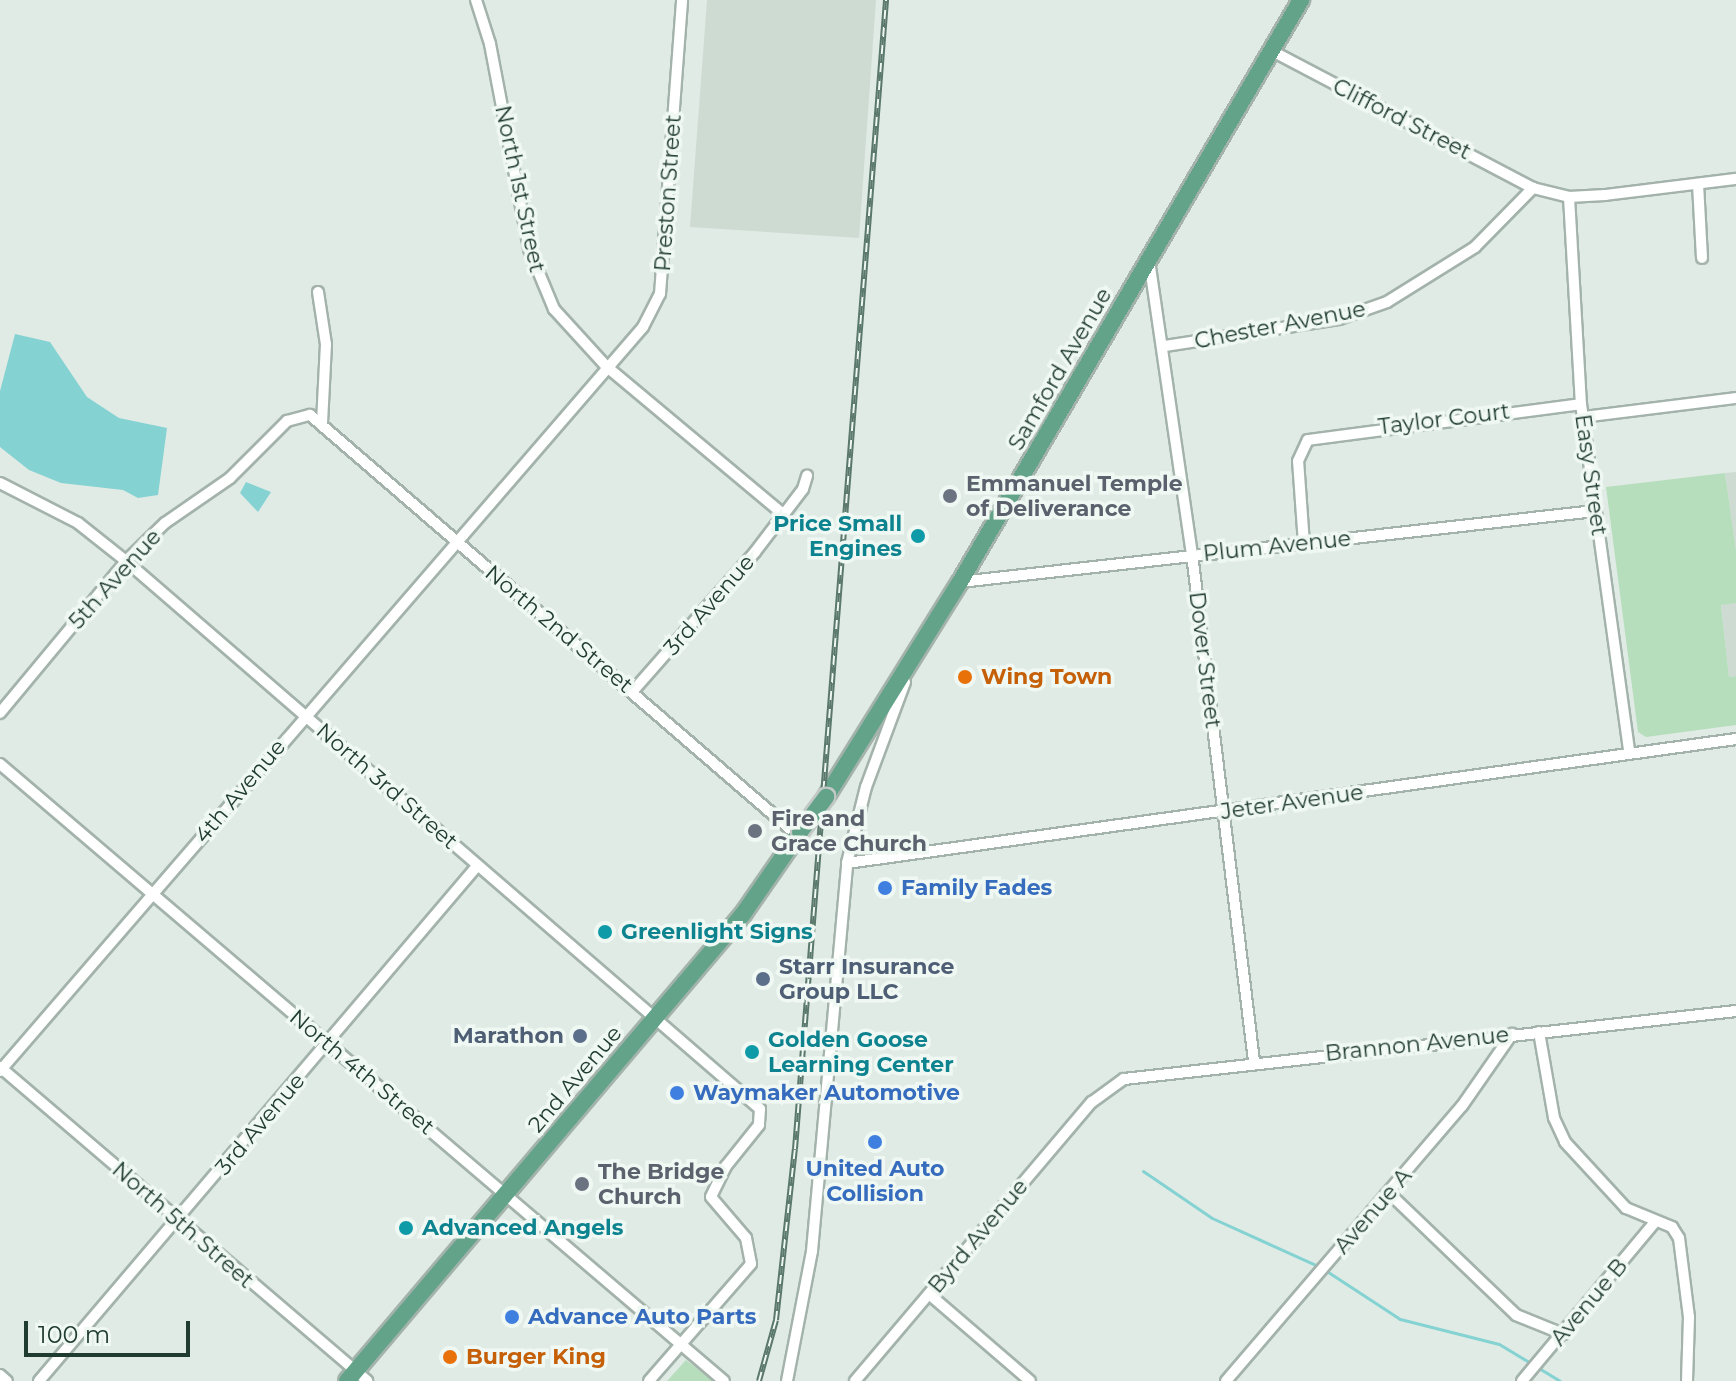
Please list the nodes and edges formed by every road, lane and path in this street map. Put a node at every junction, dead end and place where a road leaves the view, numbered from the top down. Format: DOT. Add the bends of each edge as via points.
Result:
graph roads {
  1 [pos="476,0"];
  2 [pos="682,0"];
  3 [pos="1301,0"];
  4 [pos="1272,51"];
  5 [pos="1736,179"];
  6 [pos="1698,184"];
  7 [pos="1533,188"];
  8 [pos="1569,197"];
  9 [pos="1702,258"];
  10 [pos="1149,260"];
  11 [pos="318,292"];
  12 [pos="1165,346"];
  13 [pos="606,366"];
  14 [pos="1736,398"];
  15 [pos="1581,404"];
  16 [pos="1583,417"];
  17 [pos="322,422"];
  18 [pos="807,476"];
  19 [pos="0,483"];
  20 [pos="1595,511"];
  21 [pos="783,514"];
  22 [pos="454,541"];
  23 [pos="1304,544"];
  24 [pos="1192,554"];
  25 [pos="126,561"];
  26 [pos="960,582"];
  27 [pos="911,665"];
  28 [pos="633,691"];
  29 [pos="0,713"];
  30 [pos="305,715"];
  31 [pos="1736,739"];
  32 [pos="1629,752"];
  33 [pos="0,764"];
  34 [pos="826,797"];
  35 [pos="1225,811"];
  36 [pos="799,833"];
  37 [pos="847,863"];
  38 [pos="478,865"];
  39 [pos="153,894"];
  40 [pos="1736,1011"];
  41 [pos="658,1016"];
  42 [pos="1539,1032"];
  43 [pos="1512,1034"];
  44 [pos="329,1044"];
  45 [pos="1254,1061"];
  46 [pos="1,1069"];
  47 [pos="1101,1093"];
  48 [pos="507,1193"];
  49 [pos="1389,1193"];
  50 [pos="178,1221"];
  51 [pos="1654,1223"];
  52 [pos="929,1294"];
  53 [pos="1530,1325"];
  54 [pos="1563,1334"];
  55 [pos="683,1343"];
  56 [pos="1550,1348"];
  57 [pos="0,1375"];
  58 [pos="356,1378"];
  59 [pos="7,1381"];
  60 [pos="39,1381"];
  61 [pos="649,1381"];
  62 [pos="724,1381"];
  63 [pos="787,1381"];
  64 [pos="855,1381"];
  65 [pos="1030,1381"];
  66 [pos="1226,1381"];
  67 [pos="1522,1381"];
  68 [pos="1687,1381"];
  1 -- 13 [label="street, North 1st Street" via="490,44 529,249 554,309"];
  2 -- 13 [label="street, Preston Street" via="660,294 643,327"];
  3 -- 4 [label="main road, Samford Avenue"];
  4 -- 7 [label="street, Clifford Street"];
  4 -- 10 [label="main road, Samford Avenue"];
  5 -- 6 [label="street"];
  6 -- 8 [label="street"];
  6 -- 9 [label="street"];
  7 -- 8 [label="street"];
  7 -- 12 [label="street, Chester Avenue" via="1475,247 1387,302 1339,319"];
  8 -- 15 [label="street, Easy Street"];
  10 -- 12 [label="street, Dover Street"];
  10 -- 26 [label="main road, Samford Avenue"];
  11 -- 17 [label="street" via="326,344"];
  12 -- 24 [label="street, Dover Street"];
  13 -- 21 [label="street, North 1st Street"];
  13 -- 22 [label="street, 4th Avenue"];
  14 -- 16 [label="street"];
  15 -- 16 [label="street, Easy Street"];
  15 -- 23 [label="street, Taylor Court" via="1308,440 1298,461"];
  16 -- 20 [label="street, Easy Street"];
  17 -- 22 [label="street, North 2nd Street"];
  17 -- 25 [label="street, 5th Avenue" via="310,415 287,421 230,478 165,523"];
  18 -- 21 [label="street, 3rd Avenue"];
  19 -- 25 [label="street, North 3rd Street" via="78,523"];
  20 -- 23 [label="street, Plum Avenue"];
  20 -- 32 [label="street, Easy Street"];
  21 -- 28 [label="street, 3rd Avenue"];
  22 -- 28 [label="street, North 2nd Street"];
  22 -- 30 [label="street, 4th Avenue"];
  23 -- 24 [label="street, Plum Avenue"];
  24 -- 26 [label="street, Plum Avenue"];
  24 -- 35 [label="street, Dover Street"];
  25 -- 29 [label="street, 5th Avenue"];
  25 -- 30 [label="street, North 3rd Street"];
  26 -- 27 [label="main road, Samford Avenue"];
  27 -- 34 [label="main road, Samford Avenue"];
  27 -- 37 [label="street" via="866,787"];
  28 -- 36 [label="street, North 2nd Street"];
  30 -- 38 [label="street, North 3rd Street"];
  30 -- 39 [label="street, 4th Avenue"];
  31 -- 32 [label="street, Jeter Avenue"];
  32 -- 35 [label="street, Jeter Avenue"];
  33 -- 39 [label="street, North 4th Street"];
  34 -- 36 [label="main road, 2nd Avenue, bridge"];
  35 -- 37 [label="street, Jeter Avenue"];
  35 -- 45 [label="street, Dover Street"];
  36 -- 41 [label="main road, 2nd Avenue" via="743,914"];
  37 -- 63 [label="street" via="812,1251"];
  38 -- 41 [label="street, North 3rd Street"];
  38 -- 44 [label="street, 3rd Avenue"];
  39 -- 44 [label="street, North 4th Street"];
  39 -- 46 [label="street, 4th Avenue"];
  40 -- 42 [label="street, Brannon Avenue"];
  41 -- 48 [label="main road, 2nd Avenue"];
  41 -- 55 [label="street, North 3rd Street" via="760,1109 759,1125 726,1166 711,1197 752,1250 744,1276"];
  42 -- 43 [label="street, Brannon Avenue"];
  42 -- 51 [label="street" via="1554,1118 1565,1142 1598,1182"];
  43 -- 45 [label="street, Brannon Avenue"];
  43 -- 49 [label="street, Avenue A" via="1494,1065"];
  44 -- 48 [label="street, North 4th Street"];
  44 -- 50 [label="street, 3rd Avenue"];
  45 -- 47 [label="street, Brannon Avenue" via="1137,1075"];
  46 -- 50 [label="street, North 5th Street"];
  47 -- 52 [label="street, Byrd Avenue"];
  48 -- 55 [label="street, North 4th Street"];
  48 -- 58 [label="main road, 2nd Avenue"];
  49 -- 53 [label="street"];
  49 -- 66 [label="street, Avenue A"];
  50 -- 58 [label="street, North 5th Street"];
  50 -- 60 [label="street, 3rd Avenue"];
  51 -- 54 [label="street, Avenue B"];
  51 -- 68 [label="street" via="1672,1227 1684,1265"];
  52 -- 64 [label="street, Byrd Avenue"];
  52 -- 65 [label="street"];
  53 -- 54 [label="street"];
  53 -- 56 [label="street"];
  54 -- 56 [label="street, Avenue B"];
  55 -- 61 [label="street"];
  55 -- 62 [label="street, North 4th Street"];
  56 -- 67 [label="street, Avenue B"];
  57 -- 59 [label="street"];
}
